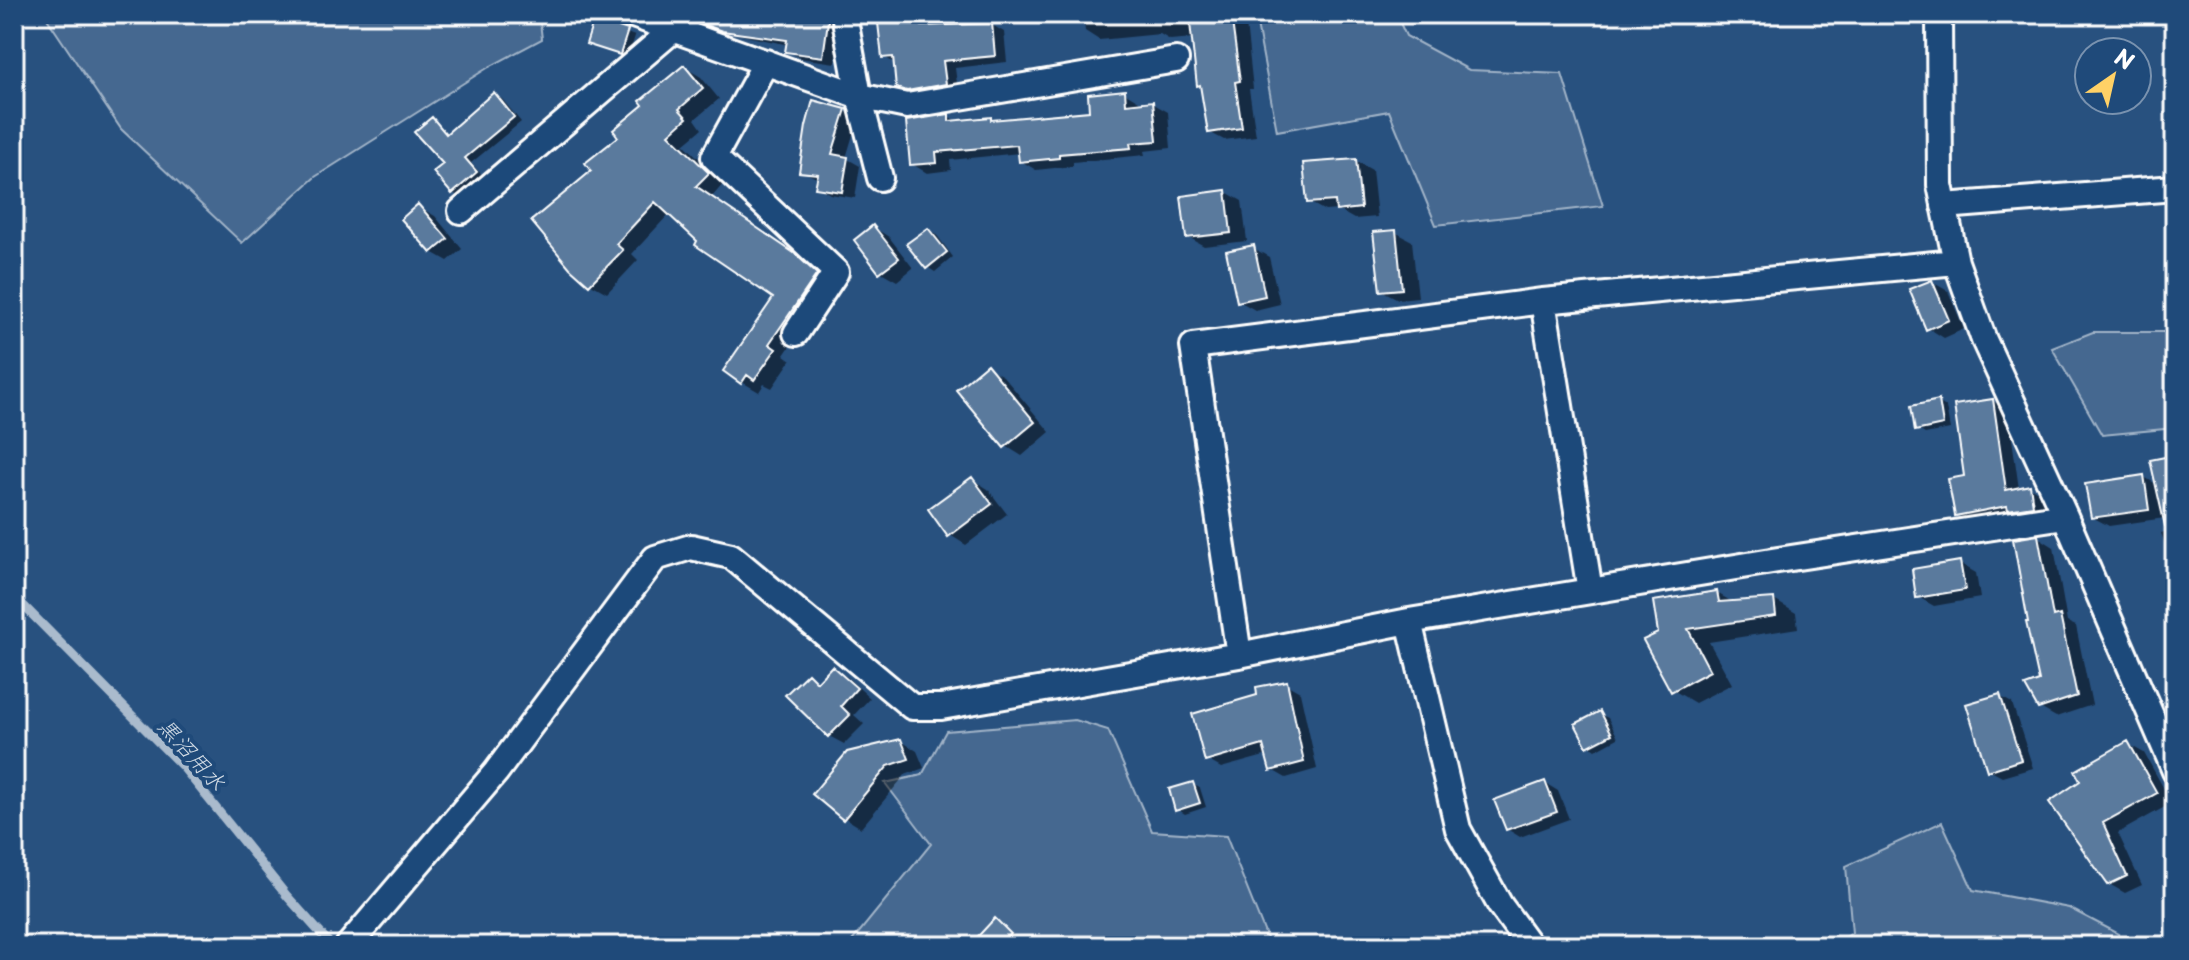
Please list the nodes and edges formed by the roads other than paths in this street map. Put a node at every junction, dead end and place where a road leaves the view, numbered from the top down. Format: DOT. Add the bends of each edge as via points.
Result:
graph roads {
  1 [pos="630,14"];
  2 [pos="844,14"];
  3 [pos="1939,14"];
  4 [pos="681,21"];
  5 [pos="1176,60"];
  6 [pos="766,62"];
  7 [pos="859,96"];
  8 [pos="880,178"];
  9 [pos="2175,188"];
  10 [pos="1944,206"];
  11 [pos="461,211"];
  12 [pos="1956,262"];
  13 [pos="1543,301"];
  14 [pos="796,333"];
  15 [pos="2065,516"];
  16 [pos="1590,591"];
  17 [pos="1409,621"];
  18 [pos="1239,655"];
  19 [pos="2175,771"];
  20 [pos="348,946"];
  21 [pos="1530,946"];
  1 -- 4 [label="street"];
  2 -- 7 [label="street"];
  3 -- 10 [label="street"];
  4 -- 6 [label="street"];
  4 -- 11 [label="street"];
  5 -- 7 [label="street" via="907,106"];
  6 -- 7 [label="street"];
  6 -- 14 [label="street" via="714,157 836,272"];
  7 -- 8 [label="street"];
  9 -- 10 [label="street"];
  10 -- 12 [label="street"];
  12 -- 13 [label="street"];
  12 -- 15 [label="street" via="1984,340"];
  13 -- 16 [label="street"];
  13 -- 18 [label="street" via="1193,346"];
  15 -- 16 [label="street"];
  15 -- 19 [label="street"];
  16 -- 17 [label="street"];
  17 -- 18 [label="street"];
  17 -- 21 [label="street" via="1458,829 1500,905"];
  18 -- 20 [label="street" via="941,707 912,707 731,556 691,547 655,558 496,772"];
}
